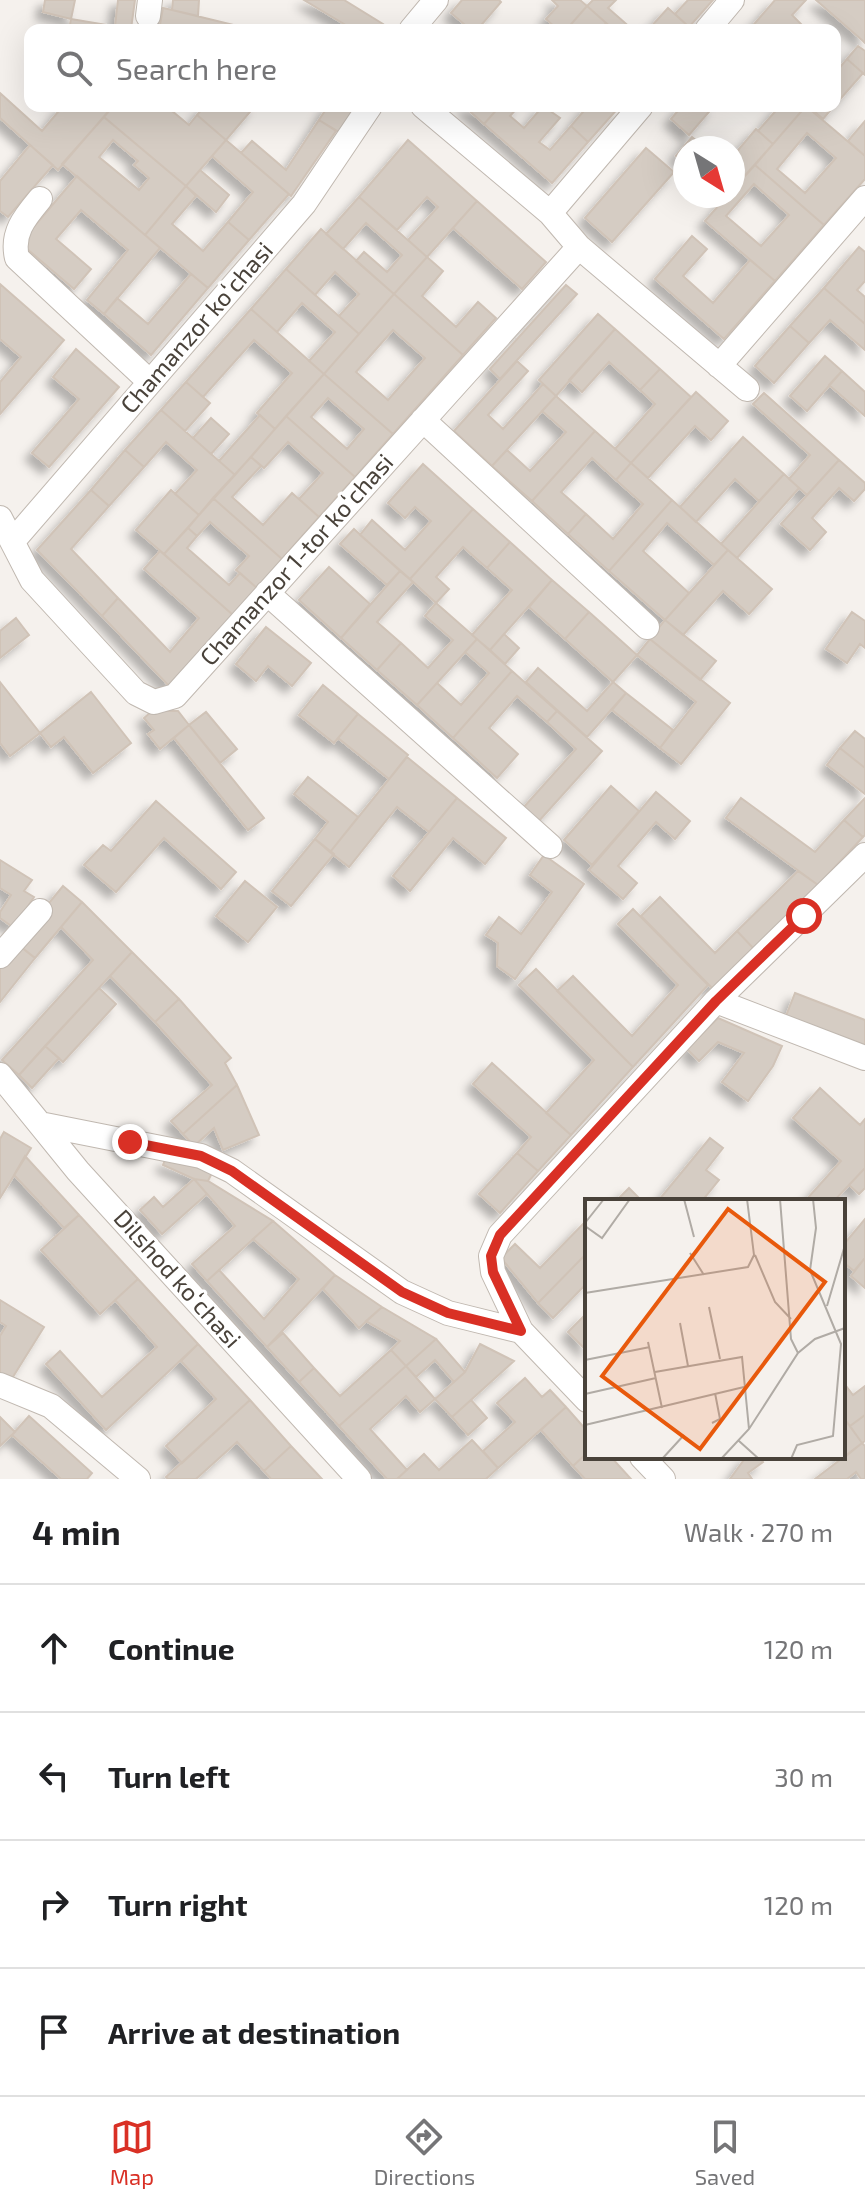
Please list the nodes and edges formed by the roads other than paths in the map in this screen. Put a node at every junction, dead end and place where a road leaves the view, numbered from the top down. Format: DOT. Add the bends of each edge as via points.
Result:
graph roads {
  1 [pos="436,0"];
  2 [pos="732,0"];
  3 [pos="416,24"];
  4 [pos="712,24"];
  5 [pos="366,112"];
  6 [pos="430,112"];
  7 [pos="636,112"];
  8 [pos="865,198"];
  9 [pos="40,199"];
  10 [pos="550,213"];
  11 [pos="579,247"];
  12 [pos="719,366"];
  13 [pos="150,382"];
  14 [pos="747,389"];
  15 [pos="423,420"];
  16 [pos="0,518"];
  17 [pos="13,541"];
  18 [pos="267,593"];
  19 [pos="647,627"];
  20 [pos="550,846"];
  21 [pos="865,855"];
  22 [pos="40,911"];
  23 [pos="0,956"];
  24 [pos="716,1001"];
  25 [pos="865,1058"];
  26 [pos="0,1075"];
  27 [pos="40,1124"];
  28 [pos="521,1331"];
  29 [pos="0,1385"];
  30 [pos="585,1398"];
  31 [pos="644,1459"];
  32 [pos="138,1479"];
  33 [pos="359,1479"];
  34 [pos="663,1479"];
  1 -- 3 [label="street"];
  2 -- 4 [label="street"];
  5 -- 13 [label="street, Chamanzor koʻchasi" via="304,204"];
  6 -- 10 [label="street"];
  7 -- 10 [label="street"];
  8 -- 12 [label="street"];
  9 -- 13 [label="street" via="13,243 17,258"];
  10 -- 11 [label="street"];
  11 -- 12 [label="street"];
  11 -- 15 [label="street, Chamanzor 1-tor koʻchasi"];
  12 -- 14 [label="street"];
  13 -- 17 [label="street, Chamanzor koʻchasi"];
  15 -- 18 [label="street, Chamanzor 1-tor koʻchasi"];
  15 -- 19 [label="street"];
  16 -- 17 [label="street, Chamanzor 1-tor koʻchasi"];
  17 -- 18 [label="street, Chamanzor 1-tor koʻchasi" via="32,580 136,693 154,702 175,696"];
  18 -- 20 [label="street"];
  21 -- 24 [label="street"];
  22 -- 23 [label="street"];
  24 -- 25 [label="street"];
  24 -- 28 [label="street" via="500,1235 491,1256 493,1272"];
  26 -- 27 [label="street, Dilshod koʻchasi"];
  27 -- 28 [label="street" via="201,1156 232,1171 402,1292 448,1313"];
  27 -- 33 [label="street, Dilshod koʻchasi"];
  28 -- 30 [label="street"];
  29 -- 32 [label="street" via="51,1406"];
  31 -- 34 [label="street"];
}
